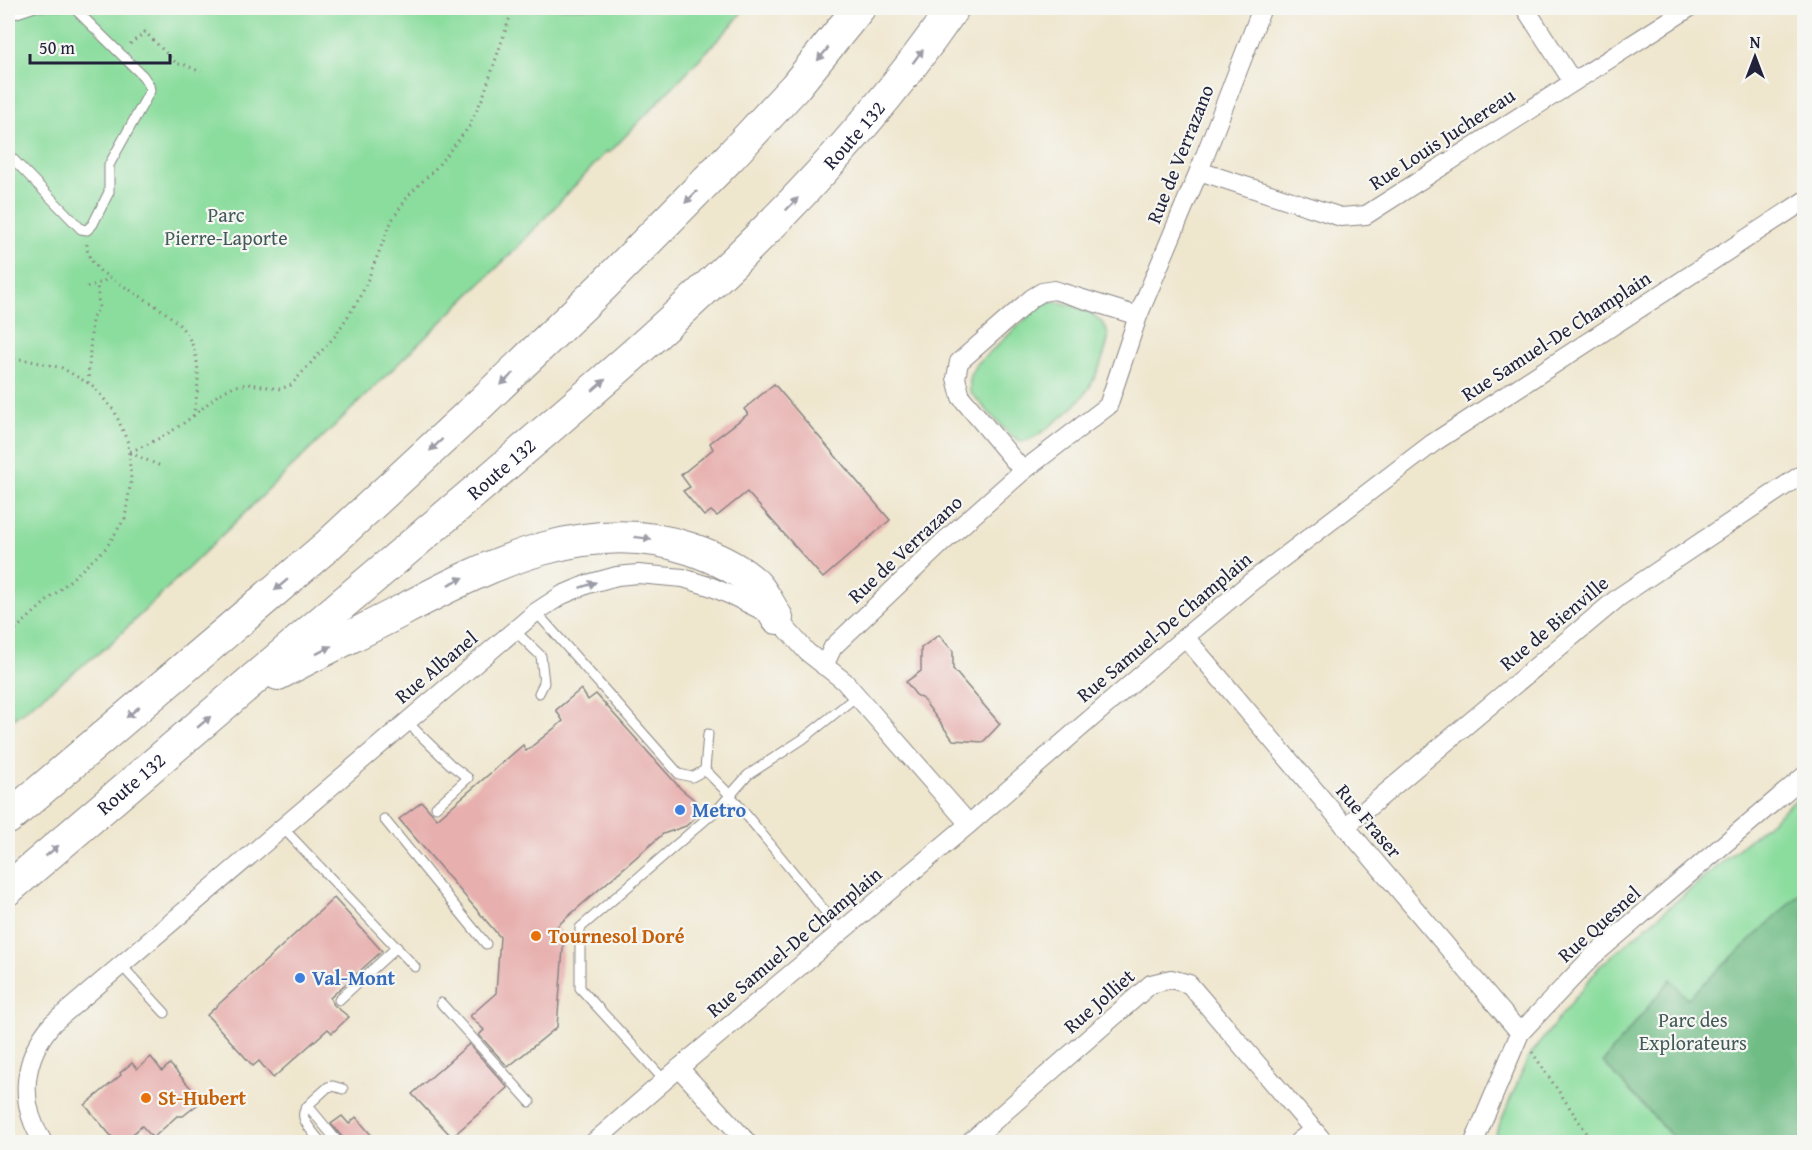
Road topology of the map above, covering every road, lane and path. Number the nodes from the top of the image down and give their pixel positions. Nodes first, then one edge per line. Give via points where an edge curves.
1 (32, 8) edge
2 (74, 8) edge
3 (513, 8) edge
4 (858, 8) edge
5 (953, 8) edge
6 (1262, 8) edge
7 (1526, 8) edge
8 (1689, 8) edge
9 (8, 16) edge
10 (120, 53) junction
11 (201, 72) dead end
12 (1573, 82) junction
13 (8, 154) edge
14 (1199, 171) junction
15 (1804, 201) edge
16 (87, 230) junction
17 (109, 277) junction
18 (97, 284) junction
19 (87, 287) dead end
20 (1138, 316) junction
21 (8, 360) edge
22 (88, 383) junction
23 (193, 416) junction
24 (129, 452) junction
25 (163, 467) dead end
26 (1023, 471) junction
27 (1804, 473) edge
28 (536, 612) junction
29 (777, 618) junction
30 (514, 630) junction
31 (8, 636) edge
32 (1185, 637) junction
33 (824, 666) junction
34 (539, 693) dead end
35 (858, 695) junction
36 (234, 696) junction
37 (407, 722) junction
38 (708, 734) dead end
39 (705, 770) junction
40 (1804, 776) edge
41 (730, 795) junction
42 (436, 807) dead end
43 (8, 819) edge
44 (384, 819) dead end
45 (969, 824) junction
46 (282, 827) junction
47 (1345, 827) junction
48 (8, 889) edge
49 (841, 931) junction
50 (486, 944) dead end
51 (397, 947) junction
52 (121, 965) junction
53 (415, 967) dead end
54 (339, 1000) dead end
55 (441, 1003) dead end
56 (165, 1013) dead end
57 (1520, 1033) junction
58 (679, 1068) junction
59 (664, 1081) junction
60 (343, 1089) dead end
61 (530, 1102) dead end
62 (308, 1106) junction
63 (1319, 1136) edge
64 (43, 1143) edge
65 (321, 1143) edge
66 (338, 1143) edge
67 (594, 1143) edge
68 (747, 1143) edge
69 (970, 1143) edge
70 (1298, 1143) edge
71 (1474, 1143) edge
72 (1593, 1143) edge

1 - 9 lane
2 - 10 lane
3 - 23 path via 469,127 392,220 361,296 335,336 291,385 280,389 251,384 234,386
4 -> 43 highway via 795,87 730,157 511,375 326,548
36 -> 5 highway, Route 132 via 612,373 767,230 862,127
6 - 14 street, Rue de Verrazano
7 - 12 street
8 - 12 street, Rue Louis Juchereau
10 - 11 path via 145,32 177,64
10 - 16 lane via 143,76 150,91 109,165 109,192
12 - 14 street, Rue Louis Juchereau via 1366,215 1341,218
13 - 16 lane via 81,229
14 - 20 street, Rue de Verrazano
15 - 32 street, Rue Samuel-De Champlain via 1433,443
16 - 17 path via 89,256
17 - 18 path
17 - 23 path via 183,327 198,363
18 - 19 path
18 - 22 path via 99,308 92,319
20 - 26 street, Rue de Verrazano via 1108,406
20 - 26 street via 1054,290 1042,292 959,362 956,378 961,397
21 - 22 path via 22,359 62,368
22 - 24 path via 114,412
23 - 24 path via 178,429
24 - 25 path
24 - 31 path via 131,480 125,518 106,548
26 - 33 street, Rue de Verrazano via 841,639
27 - 47 street, Rue de Bienville via 1619,597
28 -> 29 street, Rue Albanel via 555,598 588,584 617,576 648,574 712,587
28 - 30 street, Rue Albanel
28 - 39 lane via 680,774 692,777
29 - 33 street, Rue Albanel
36 -> 29 highway via 478,571 530,552 581,540 642,538 713,557 756,585
30 - 34 lane via 541,656 544,683
30 - 37 street, Rue Albanel
32 - 45 street, Rue Samuel-De Champlain
32 - 47 street, Rue Fraser
33 - 35 street, Rue Albanel
35 - 41 lane via 748,775
35 - 45 street, Rue Albanel
48 -> 36 highway, Route 132
37 - 42 lane via 468,778
37 - 46 street, Rue Albanel
38 - 39 lane
39 - 41 lane
40 - 57 street, Rue Quesnel via 1592,957
41 - 49 lane
41 - 59 lane via 580,927 580,988
44 - 50 lane
45 - 49 street, Rue Samuel-De Champlain
46 - 51 lane
46 - 52 street, Rue Albanel
47 - 57 street, Rue Fraser
49 - 58 street, Rue Samuel-De Champlain
51 - 53 lane
51 - 54 lane
52 - 56 lane
52 - 64 street, Rue Albanel via 52,1023 35,1048 28,1067 26,1098
55 - 61 lane
57 - 71 street, Rue Quesnel
57 - 72 path
58 - 59 street, Rue Samuel-De Champlain
58 - 68 street
59 - 67 street, Rue Samuel-De Champlain
60 - 62 lane via 328,1087
62 - 65 lane via 302,1115 304,1123
62 - 66 lane
63 - 69 street, Rue Jolliet via 1188,984 1171,979 1151,984
63 - 70 street

